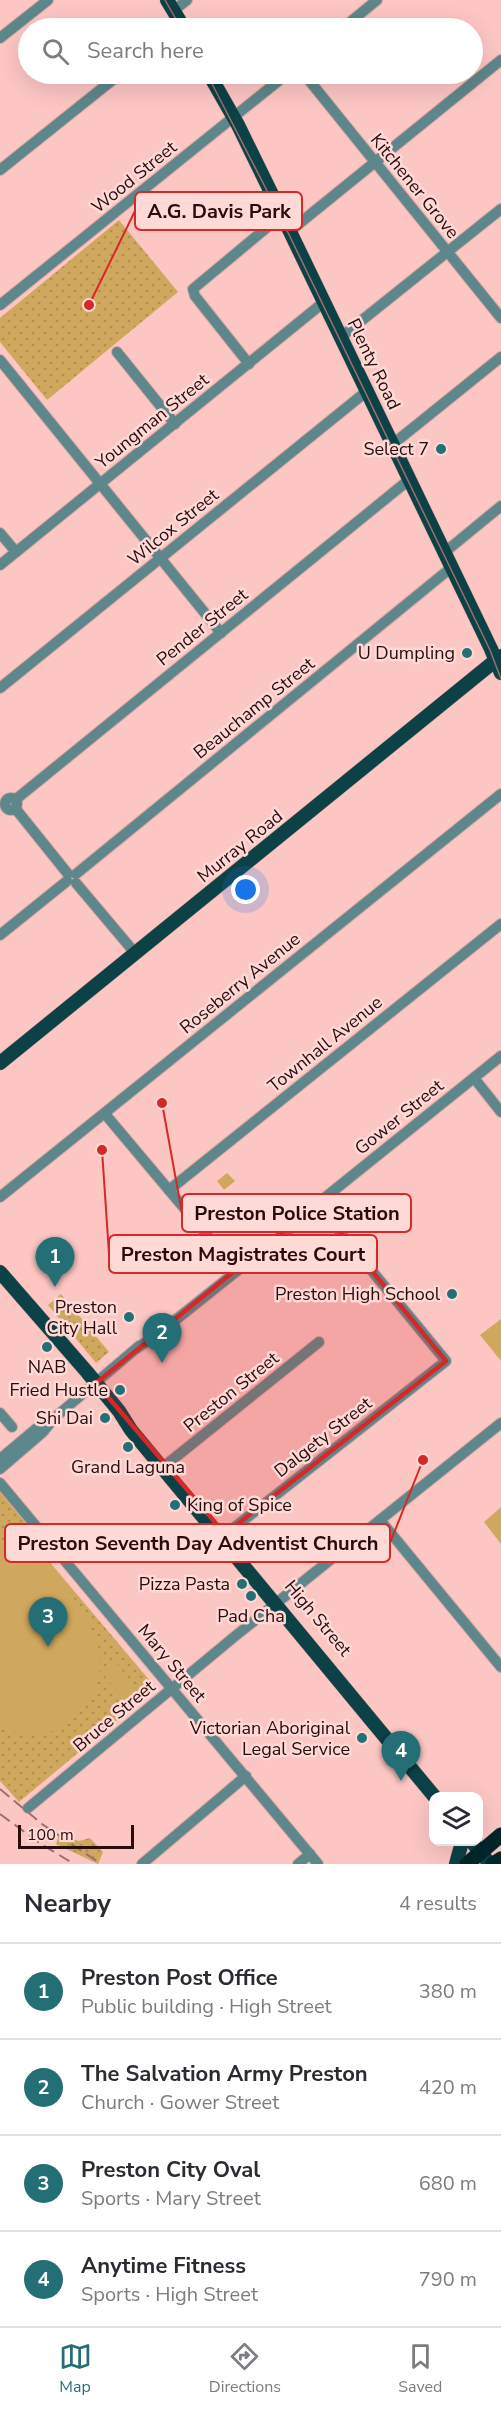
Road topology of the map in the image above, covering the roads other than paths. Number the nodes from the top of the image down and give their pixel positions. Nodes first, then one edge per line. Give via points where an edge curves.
1 (48, 0) edge
2 (187, 0) edge
3 (377, 0) edge
4 (170, 6) edge
5 (25, 18) edge
6 (355, 18) edge
7 (18, 24) edge
8 (0, 38) edge
9 (501, 60) edge
10 (483, 75) edge
11 (108, 84) edge
12 (215, 84) edge
13 (275, 84) edge
14 (311, 84) edge
15 (471, 84) edge
16 (234, 117) junction
17 (375, 162) junction
18 (0, 170) edge
19 (501, 209) edge
20 (282, 215) junction
21 (290, 231) junction
22 (447, 252) junction
23 (324, 302) junction
24 (0, 305) edge
25 (501, 318) edge
26 (341, 338) junction
27 (117, 352) dead end
28 (501, 357) edge
29 (0, 360) edge
30 (249, 364) junction
31 (367, 391) junction
32 (175, 424) junction
33 (393, 444) junction
34 (410, 479) junction
35 (101, 484) junction
36 (501, 506) edge
37 (0, 533) edge
38 (16, 552) junction
39 (445, 552) junction
40 (161, 559) junction
41 (0, 565) edge
42 (452, 567) junction
43 (220, 633) junction
44 (499, 663) edge
45 (0, 688) edge
46 (501, 794) edge
47 (7, 803) edge
48 (72, 878) junction
49 (501, 924) edge
50 (0, 935) edge
51 (135, 953) junction
52 (501, 1056) edge
53 (0, 1063) edge
54 (474, 1078) junction
55 (501, 1112) edge
56 (105, 1114) junction
57 (169, 1191) junction
58 (0, 1197) edge
59 (317, 1204) junction
60 (0, 1261) edge
61 (235, 1269) junction
62 (0, 1272) edge
63 (319, 1342) dead end
64 (65, 1346) junction
65 (96, 1383) junction
66 (0, 1413) edge
67 (53, 1419) junction
68 (501, 1423) edge
69 (12, 1426) dead end
70 (0, 1459) edge
71 (165, 1466) junction
72 (0, 1469) edge
73 (0, 1483) edge
74 (380, 1520) junction
75 (223, 1536) junction
76 (278, 1603) junction
77 (501, 1667) edge
78 (172, 1689) junction
79 (246, 1776) junction
80 (432, 1792) edge
81 (28, 1808) dead end
82 (501, 1834) edge
83 (483, 1843) edge
84 (461, 1846) edge
85 (476, 1846) edge
86 (310, 1854) junction
87 (501, 1859) edge
88 (142, 1864) edge
89 (298, 1864) edge
90 (318, 1864) edge
91 (456, 1864) edge
92 (467, 1864) edge
93 (492, 1864) edge

1 - 5 street
2 - 4 street
3 - 6 street
7 - 8 street
9 - 10 street
11 - 18 street
12 - 16 main road, Plenty Road
13 - 16 street, Wood Street
14 - 17 street, Kitchener Grove
15 - 17 street
16 - 20 main road, Plenty Road
16 - 24 street, Wood Street
17 - 21 street
17 - 22 street, Kitchener Grove
19 - 22 street
20 - 21 main road, Plenty Road
20 - 30 street via 194,288 195,296
21 - 23 main road, Plenty Road
22 - 25 street, Kitchener Grove
22 - 26 street
23 - 26 main road, Plenty Road
23 - 30 street, Youngman Street
26 - 31 main road, Plenty Road
27 - 32 street
28 - 33 street
29 - 35 street
30 - 32 street, Youngman Street
31 - 33 main road, Plenty Road
31 - 40 street, Wilcox Street
32 - 35 street, Youngman Street
33 - 34 main road, Plenty Road
34 - 39 main road, Plenty Road
34 - 43 street, Pender Street
35 - 38 street, Youngman Street
35 - 40 street
36 - 39 street
37 - 38 street
38 - 41 street, Youngman Street
39 - 42 main road, Plenty Road
40 - 43 street
40 - 45 street, Wilcox Street
42 - 44 main road, Plenty Road
42 - 48 street, Beauchamp Street
43 - 47 street, Pender Street
44 - 51 main road, Murray Road
46 - 56 street, Roseberry Avenue
47 - 48 street
48 - 50 street, Beauchamp Street
48 - 51 street
49 - 57 street, Townhall Avenue
51 - 53 main road, Murray Road
52 - 54 street, Gower Street
54 - 55 street
54 - 59 street, Gower Street
56 - 57 street
56 - 58 street, Roseberry Avenue
57 - 61 street
59 - 61 street, Gower Street
59 - 75 street, Dalgety Street via 446,1361
60 - 64 main road, High Street via 49,1320
61 - 65 street, Gower Street
62 - 64 main road, High Street
63 - 71 street, Preston Street
64 - 65 main road, High Street
65 - 67 street, Gower Street
65 - 71 main road, High Street via 131,1430
66 - 69 street
67 - 70 street
67 - 72 street via 44,1432
68 - 74 street, Bruce Street
71 - 75 main road, High Street
73 - 78 street, Mary Street
74 - 76 street, Bruce Street
74 - 77 street
75 - 76 main road, High Street
76 - 78 street, Bruce Street
76 - 80 main road, High Street
78 - 79 street, Mary Street
78 - 81 street, Bruce Street
79 - 86 street, Mary Street
79 - 88 street
82 - 83 highway
84 - 91 main road
85 - 92 highway
85 - 93 main road
86 - 89 street
86 - 90 street, Mary Street
87 - 93 highway

